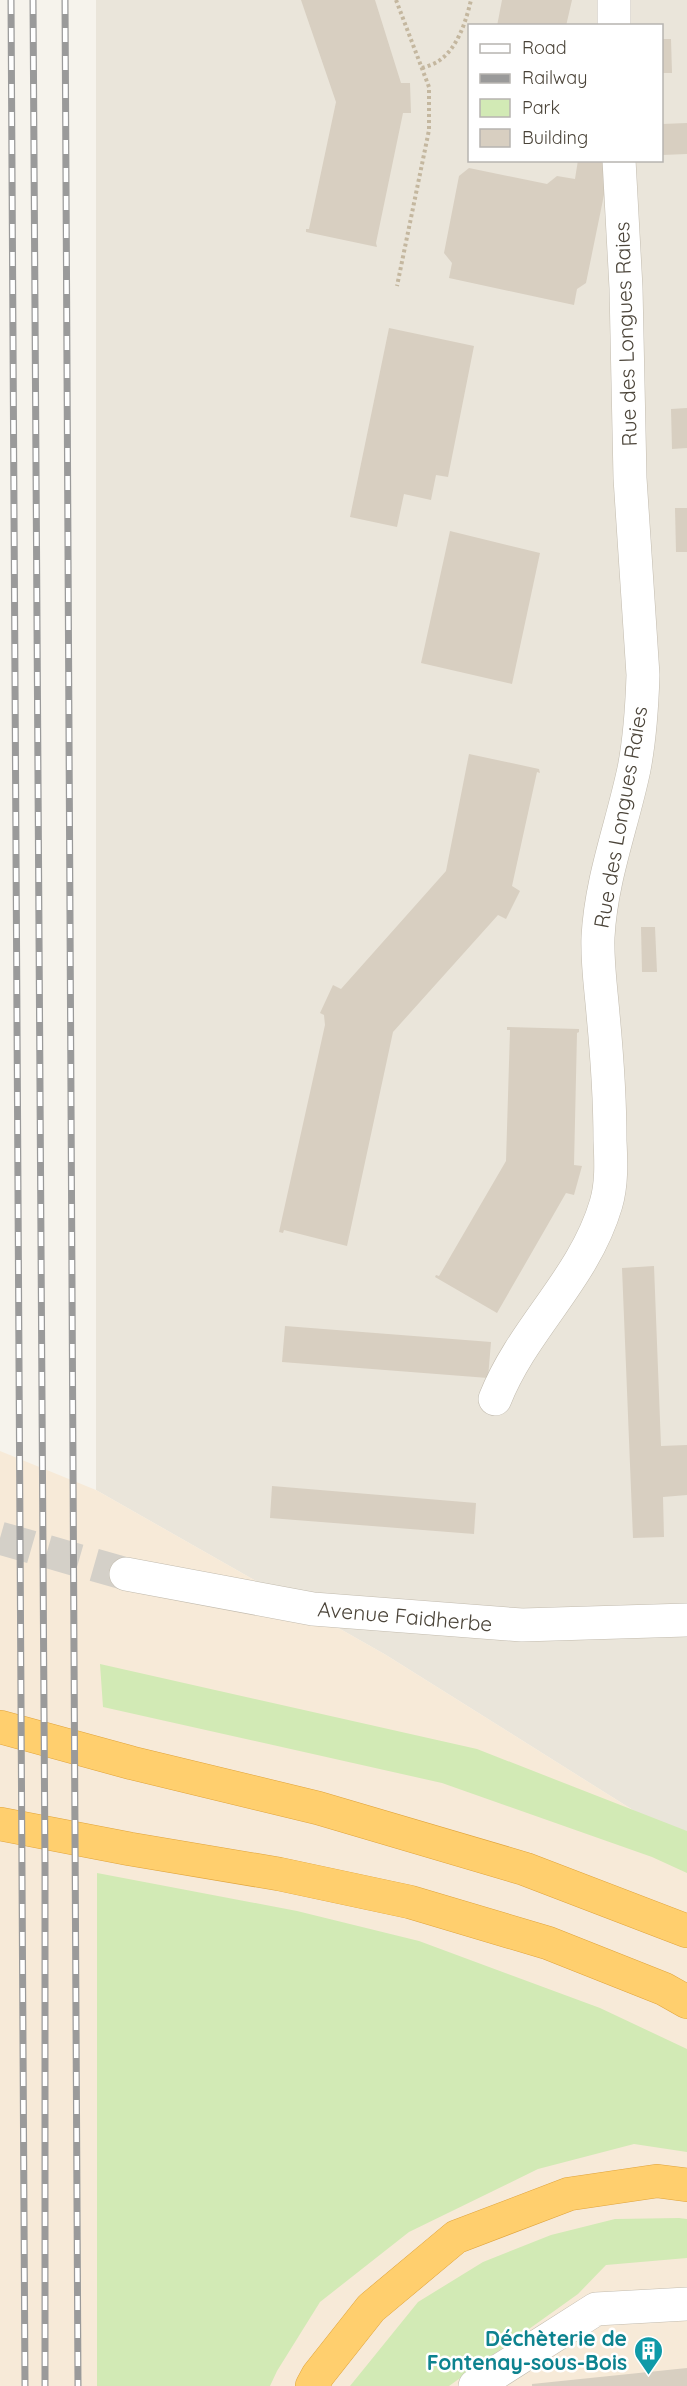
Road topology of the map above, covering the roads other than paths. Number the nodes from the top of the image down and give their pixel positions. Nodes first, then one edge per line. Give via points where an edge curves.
1 (614, 0) edge
2 (614, 24) edge
3 (619, 162) edge
4 (495, 1399) dead end
5 (126, 1574) tunnel mouth
6 (687, 1620) edge
7 (0, 1727) edge
8 (0, 1824) edge
9 (687, 1931) edge
10 (687, 2002) edge
11 (687, 2185) edge
12 (687, 2304) edge
13 (312, 2386) edge
14 (475, 2386) edge

1 - 2 street
3 - 4 street, Rue des Longues Raies via 642,706 634,769 611,851 598,938 611,1172 607,1201 583,1259 523,1343
5 - 6 street, Avenue Faidherbe via 313,1610 522,1625
7 - 9 highway via 318,1808 525,1869
8 - 10 highway via 279,1874 410,1902 548,1943
11 - 13 highway via 657,2181 569,2194 456,2237 370,2308
12 - 14 street via 596,2309

